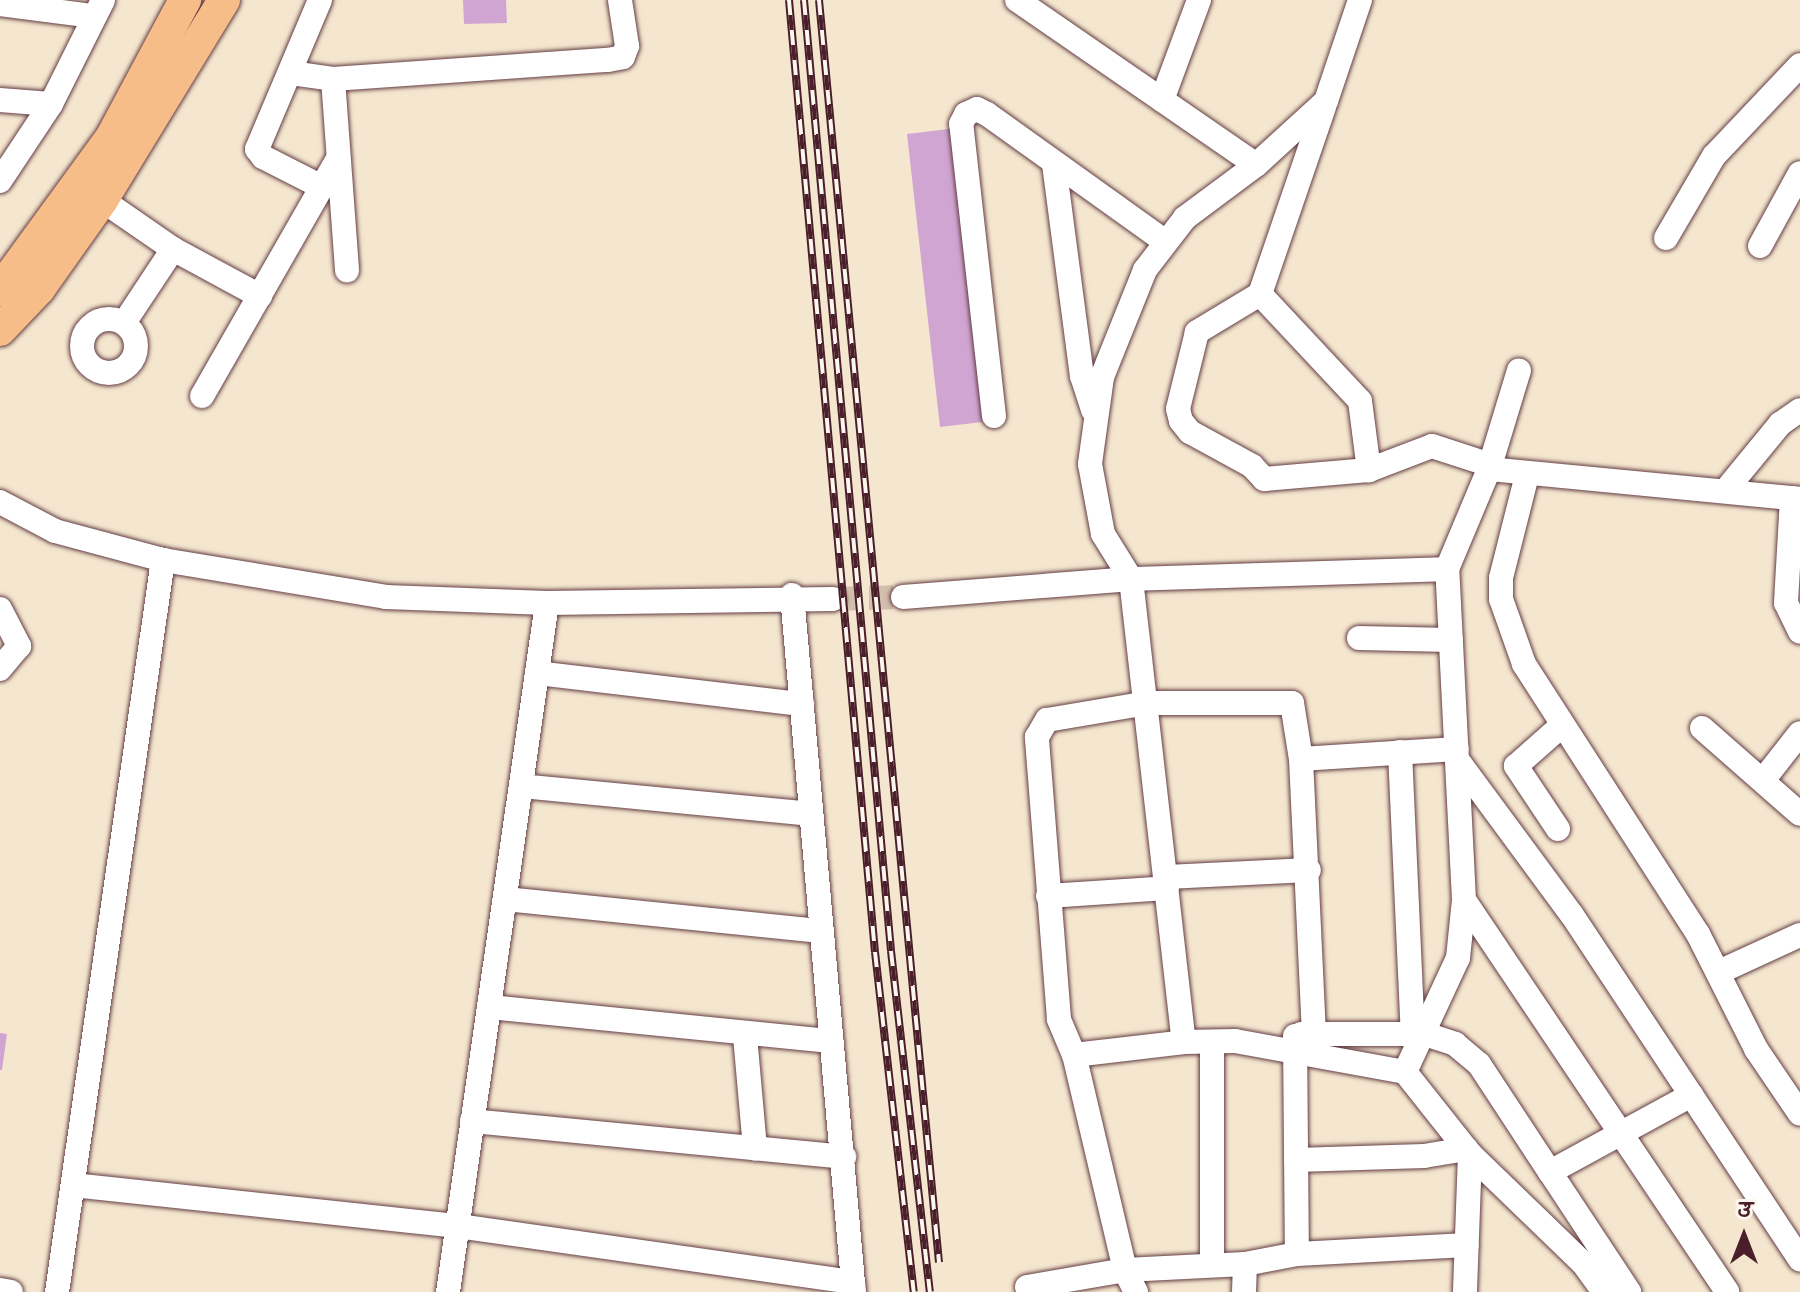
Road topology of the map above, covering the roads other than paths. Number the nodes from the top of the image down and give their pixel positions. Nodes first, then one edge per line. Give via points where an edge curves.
1 (185, 0) edge
2 (224, 0) edge
3 (320, 0) edge
4 (620, 0) edge
5 (1017, 0) edge
6 (1199, 0) edge
7 (1360, 0) edge
8 (0, 4) edge
9 (98, 8) edge
10 (1800, 65) edge
11 (291, 73) junction
12 (333, 79) junction
13 (0, 100) edge
14 (1162, 100) junction
15 (1326, 101) junction
16 (51, 104) junction
17 (338, 159) junction
18 (1054, 164) junction
19 (1256, 165) junction
20 (1800, 173) edge
21 (0, 181) edge
22 (322, 187) junction
23 (102, 200) junction
24 (1666, 238) dead end
25 (1163, 240) junction
26 (1760, 246) dead end
27 (173, 249) junction
28 (347, 270) dead end
29 (0, 290) edge
30 (1260, 294) junction
31 (260, 296) junction
32 (124, 323) dead end
33 (0, 330) edge
34 (1519, 370) dead end
35 (202, 396) dead end
36 (1800, 410) edge
37 (1094, 412) junction
38 (994, 416) dead end
39 (1489, 467) junction
40 (1369, 470) junction
41 (1527, 475) junction
42 (1725, 491) junction
43 (1796, 498) edge
44 (0, 502) edge
45 (163, 560) junction
46 (1447, 569) junction
47 (1131, 579) junction
48 (792, 595) junction
49 (903, 597) tunnel mouth
50 (833, 599) tunnel mouth
51 (547, 603) junction
52 (0, 609) edge
53 (1800, 632) edge
54 (1359, 638) dead end
55 (1451, 640) junction
56 (0, 669) edge
57 (537, 673) junction
58 (1148, 703) junction
59 (802, 704) junction
60 (1561, 726) junction
61 (1702, 728) dead end
62 (1800, 733) edge
63 (1400, 752) junction
64 (1458, 756) junction
65 (1301, 759) junction
66 (1764, 779) junction
67 (521, 786) junction
68 (811, 814) junction
69 (1800, 814) edge
70 (1558, 829) dead end
71 (1309, 870) junction
72 (1167, 882) junction
73 (1048, 896) junction
74 (505, 899) junction
75 (1464, 900) junction
76 (821, 931) junction
77 (1800, 935) edge
78 (1719, 972) junction
79 (489, 1007) junction
80 (1419, 1034) junction
81 (745, 1036) junction
82 (1302, 1039) junction
83 (831, 1041) junction
84 (1184, 1042) junction
85 (1224, 1042) junction
86 (1074, 1055) junction
87 (1405, 1072) junction
88 (1691, 1095) junction
89 (1800, 1114) edge
90 (472, 1121) junction
91 (1624, 1135) junction
92 (755, 1149) junction
93 (1468, 1152) junction
94 (844, 1157) junction
95 (1296, 1160) junction
96 (1550, 1172) junction
97 (73, 1185) junction
98 (458, 1226) junction
99 (1467, 1245) junction
100 (1297, 1254) junction
101 (1800, 1259) edge
102 (1212, 1264) junction
103 (1245, 1264) junction
104 (1131, 1281) edge
105 (853, 1287) edge
106 (1027, 1287) dead end
107 (0, 1290) edge
108 (11, 1292) edge
109 (57, 1292) edge
110 (448, 1292) edge
111 (1244, 1292) edge
112 (1465, 1292) edge
113 (1604, 1292) edge
114 (1629, 1292) edge
115 (1727, 1292) edge

1 - 29 main road via 111,138
2 - 23 main road
3 - 11 street
4 - 12 street via 627,46 623,57
5 - 14 street
6 - 14 street
7 - 15 street
8 - 9 street
9 - 16 street
10 - 24 street via 1706,166
11 - 12 street
11 - 22 street via 257,149
12 - 17 street
13 - 16 street
14 - 19 street
15 - 19 street
15 - 30 street
16 - 21 street
17 - 22 street
17 - 28 street
18 - 25 street
18 - 37 street via 1082,376
18 - 38 street via 977,109 961,124
19 - 25 street
20 - 26 street
22 - 31 street
23 - 27 street
23 - 33 main road via 39,289
25 - 37 street via 1139,283
27 - 31 street
27 - 32 street
30 - 40 street via 1360,401
30 - 40 street via 1197,332 1178,409 1181,421 1264,479
31 - 35 street
34 - 39 street
36 - 42 street via 1780,424
37 - 47 street via 1095,502 1103,534
39 - 40 street via 1432,446
39 - 41 street
39 - 46 street
41 - 42 street
41 - 60 street via 1503,560 1501,599 1524,664
42 - 43 street
43 - 53 street via 1786,603
44 - 45 street via 55,531
45 - 51 street via 386,597
45 - 97 street
46 - 47 street
46 - 55 street
47 - 49 street
47 - 58 street
48 - 50 street
48 - 51 street
48 - 59 street
51 - 57 street
52 - 56 street via 19,646
54 - 55 street
55 - 64 street
57 - 59 street
57 - 67 street
58 - 65 street via 1285,699 1297,710
58 - 72 street
58 - 73 street via 1047,720 1040,728
59 - 68 street
60 - 70 street via 1516,766
60 - 78 street via 1641,842
61 - 66 street
62 - 66 street
63 - 64 street
63 - 65 street
63 - 80 street
64 - 75 street via 1457,833
64 - 88 street
65 - 71 street
66 - 69 street
67 - 68 street
67 - 74 street
68 - 76 street
71 - 72 street
71 - 82 street
72 - 73 street
72 - 84 street
73 - 86 street via 1059,1019
74 - 76 street
74 - 79 street
75 - 80 street via 1458,958
75 - 91 street
76 - 83 street
77 - 78 street
78 - 89 street via 1756,1049
79 - 81 street
79 - 90 street
80 - 82 street
80 - 87 street
80 - 96 street via 1469,1052
81 - 83 street
81 - 92 street
82 - 85 street
82 - 87 street
82 - 95 street
83 - 94 street
84 - 85 street
84 - 86 street
85 - 102 street
86 - 104 street
87 - 93 street
88 - 91 street
88 - 101 street
90 - 92 street
90 - 98 street
91 - 96 street
91 - 115 street
92 - 94 street
93 - 95 street
93 - 99 street
93 - 113 street via 1583,1263
94 - 105 street
95 - 100 street
96 - 114 street
97 - 98 street
97 - 109 street
98 - 105 street
98 - 110 street
99 - 100 street
99 - 112 street
100 - 103 street
102 - 103 street
102 - 104 street
103 - 111 street
104 - 106 street
107 - 108 street

